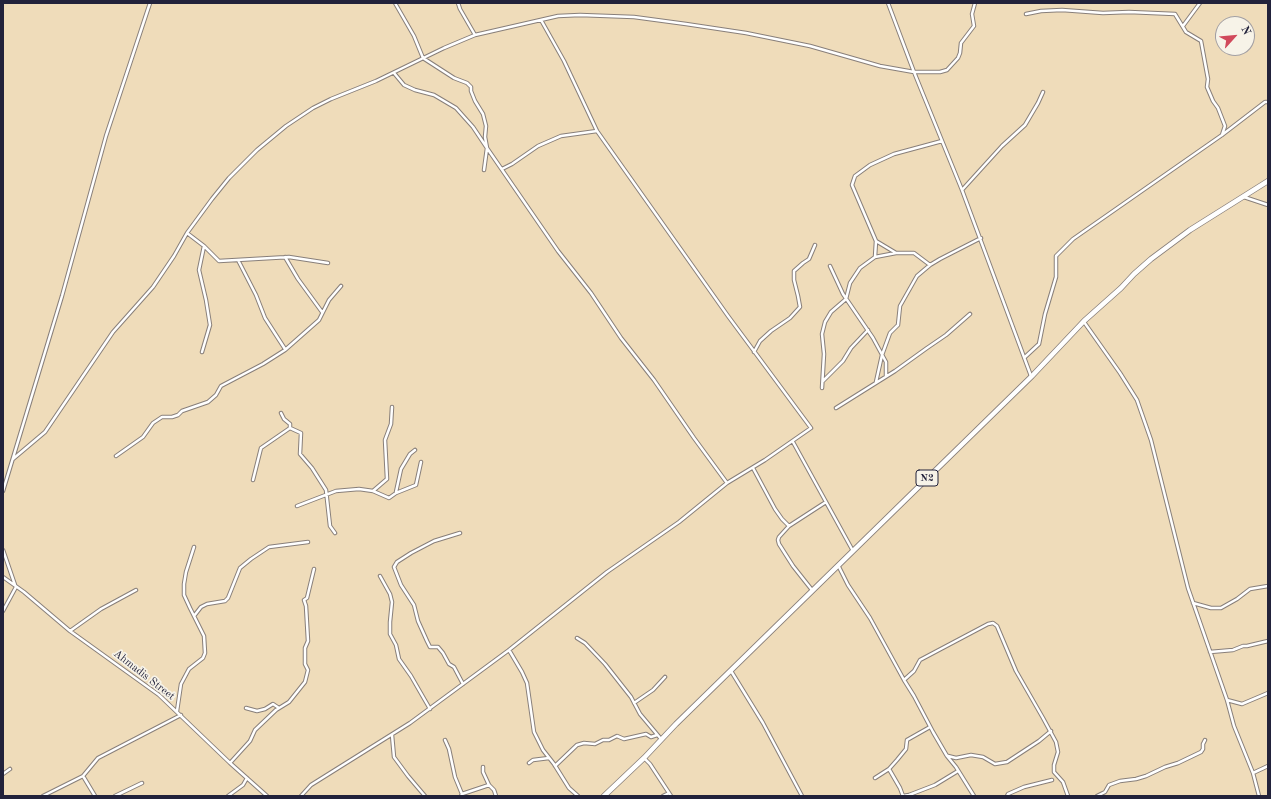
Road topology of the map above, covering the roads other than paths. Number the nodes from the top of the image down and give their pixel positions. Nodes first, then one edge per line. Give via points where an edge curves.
1 (150, 3) edge
2 (395, 3) edge
3 (458, 3) edge
4 (888, 3) edge
5 (975, 3) edge
6 (1200, 3) edge
7 (1026, 14) dead end
8 (541, 20) junction
9 (1183, 26) junction
10 (475, 36) junction
11 (423, 58) junction
12 (914, 72) junction
13 (394, 73) junction
14 (1043, 92) dead end
15 (1268, 102) edge
16 (597, 130) junction
17 (1222, 135) junction
18 (942, 141) junction
19 (487, 148) junction
20 (502, 169) junction
21 (484, 170) dead end
22 (1268, 181) edge
23 (962, 190) junction
24 (1243, 196) junction
25 (1268, 205) edge
26 (187, 233) junction
27 (980, 238) junction
28 (876, 241) junction
29 (815, 245) dead end
30 (204, 246) junction
31 (896, 253) junction
32 (285, 257) junction
33 (875, 257) junction
34 (238, 260) junction
35 (328, 262) dead end
36 (930, 265) junction
37 (830, 266) dead end
38 (341, 286) dead end
39 (846, 299) junction
40 (322, 312) junction
41 (970, 314) dead end
42 (1084, 321) junction
43 (868, 330) junction
44 (285, 350) junction
45 (202, 352) dead end
46 (754, 352) junction
47 (882, 355) junction
48 (1025, 357) junction
49 (886, 376) junction
50 (1032, 376) junction
51 (822, 382) junction
52 (876, 382) junction
53 (822, 388) dead end
54 (392, 407) dead end
55 (836, 408) dead end
56 (281, 412) dead end
57 (290, 428) junction
58 (792, 442) junction
59 (415, 450) dead end
60 (116, 456) dead end
61 (13, 459) junction
62 (421, 462) dead end
63 (753, 468) junction
64 (253, 480) dead end
65 (727, 483) junction
66 (3, 491) edge
67 (373, 491) junction
68 (396, 493) junction
69 (326, 495) junction
70 (826, 502) junction
71 (297, 506) dead end
72 (789, 526) junction
73 (336, 533) dead end
74 (460, 533) dead end
75 (308, 542) dead end
76 (194, 546) dead end
77 (3, 550) edge
78 (853, 551) junction
79 (838, 565) junction
80 (314, 569) dead end
81 (380, 576) dead end
82 (3, 577) edge
83 (1268, 586) edge
84 (16, 587) junction
85 (136, 590) dead end
86 (812, 590) junction
87 (1193, 603) junction
88 (3, 611) edge
89 (194, 616) junction
90 (70, 631) junction
91 (577, 638) dead end
92 (1268, 641) edge
93 (509, 650) junction
94 (1210, 652) junction
95 (731, 671) junction
96 (665, 677) dead end
97 (904, 680) junction
98 (463, 684) junction
99 (1268, 693) edge
100 (1227, 700) junction
101 (634, 703) junction
102 (246, 708) dead end
103 (279, 708) junction
104 (430, 709) junction
105 (177, 711) junction
106 (181, 715) junction
107 (930, 727) junction
108 (1051, 731) junction
109 (392, 735) junction
110 (657, 735) junction
111 (661, 739) junction
112 (445, 740) dead end
113 (1205, 740) dead end
114 (947, 756) junction
115 (549, 758) junction
116 (644, 758) junction
117 (230, 763) junction
118 (529, 763) dead end
119 (555, 766) junction
120 (1268, 766) edge
121 (483, 767) dead end
122 (10, 769) dead end
123 (889, 769) junction
124 (958, 771) junction
125 (1253, 773) junction
126 (3, 774) edge
127 (83, 776) junction
128 (247, 778) junction
129 (875, 778) dead end
130 (1052, 780) dead end
131 (142, 783) dead end
132 (489, 785) junction
133 (669, 793) junction
134 (462, 795) edge
135 (43, 796) edge
136 (95, 796) edge
137 (115, 796) edge
138 (228, 796) edge
139 (267, 796) edge
140 (301, 796) edge
141 (425, 796) edge
142 (496, 796) edge
143 (578, 796) edge
144 (604, 796) edge
145 (663, 796) edge
146 (671, 796) edge
147 (802, 796) edge
148 (903, 796) edge
149 (974, 796) edge
150 (1006, 796) edge
151 (1068, 796) edge
152 (1097, 796) edge
153 (1259, 796) edge

1 - 61 street via 106,136
2 - 11 street
3 - 10 street
4 - 12 street
5 - 12 street via 972,14 974,26 961,44 958,58 947,70
6 - 9 street
7 - 9 street via 1062,10 1168,13 1176,14
8 - 10 street
8 - 12 street via 580,15 642,18 746,33
8 - 16 street
9 - 17 street via 1186,32 1201,40 1207,87 1225,126
10 - 11 street
11 - 13 street
11 - 19 street via 471,87 475,101 483,114
12 - 18 street
13 - 19 street via 404,85 434,95 456,108
13 - 26 street via 319,105 286,126 229,178
14 - 23 street via 1025,125
15 - 17 street
16 - 20 street via 561,136 538,146
16 - 46 street
17 - 48 street via 1072,239 1056,256 1056,276 1039,344
18 - 23 street
18 - 28 street via 894,154 870,165 855,176 852,185
19 - 20 street
19 - 21 street
20 - 65 street via 558,251
22 - 24 highway, N2
23 - 27 street
24 - 25 street
24 - 42 highway, N2 via 1151,259
26 - 30 street
26 - 61 street via 159,278 113,332 45,432
27 - 36 street
27 - 48 street
28 - 31 street
28 - 33 street
29 - 46 street via 809,259 794,271 800,307 760,341
30 - 34 street via 219,261
30 - 45 street via 199,270 210,325
31 - 33 street
31 - 36 street via 914,253
32 - 34 street
32 - 35 street
32 - 40 street
33 - 39 street via 860,268 850,283
34 - 44 street via 252,285 265,318
36 - 47 street via 917,276 900,306 898,325 890,333
37 - 39 street
38 - 40 street
39 - 43 street
39 - 51 street via 831,312 825,322 822,334
40 - 44 street via 319,320
41 - 49 street via 946,335
42 - 50 highway, N2
42 - 87 street via 1137,400 1151,440
43 - 47 street
43 - 51 street
44 - 60 street via 220,386 216,395 208,402 182,410 172,417 162,417 153,423 143,437
46 - 58 street via 811,428
47 - 49 street via 886,362
47 - 52 street
48 - 50 street
49 - 52 street
50 - 78 highway, N2
51 - 53 street
52 - 55 street
54 - 67 street via 391,424 385,440 387,479
56 - 57 street
57 - 64 street via 260,448
57 - 69 street via 301,433 300,454 326,490
58 - 63 street
58 - 70 street
59 - 68 street via 401,470
61 - 66 street
62 - 68 street via 416,485
63 - 65 street
63 - 72 street via 775,509
65 - 93 street via 679,522 607,572
67 - 68 street via 389,498
67 - 69 street via 359,488
69 - 71 street
69 - 73 street via 330,526
70 - 72 street
70 - 78 street
72 - 86 street via 779,537 779,544
74 - 98 street via 434,541 397,562 394,567 414,605 427,641 430,646 438,647 449,664 454,667
75 - 89 street via 269,547 240,568 225,601 207,604
76 - 89 street via 184,584 184,595
77 - 84 street
78 - 79 highway, N2
79 - 86 highway, N2
79 - 97 street
80 - 103 street via 304,601 308,641 305,648 305,664 308,670 305,682 289,702
81 - 104 street via 392,602 390,634 399,659
82 - 84 street, Ahmadis Street
83 - 87 street via 1250,589 1221,608
84 - 88 street
84 - 90 street, Ahmadis Street
85 - 90 street via 101,609
86 - 95 highway, N2
87 - 94 street
89 - 105 street via 204,636 205,653 203,658 189,669 181,684
90 - 105 street, Ahmadis Street via 159,695
91 - 101 street via 605,664
92 - 94 street via 1233,650
93 - 98 street
93 - 115 street via 527,683 534,732
94 - 100 street
95 - 111 highway, N2
95 - 147 street via 763,723
96 - 101 street via 653,690
97 - 107 street
97 - 108 street via 914,671 920,660 993,623 997,626 1016,671
98 - 104 street
99 - 100 street via 1242,704
100 - 125 street via 1234,726
101 - 110 street
102 - 103 street via 257,711 273,704
103 - 117 street via 256,730 250,741
104 - 109 street
105 - 106 street, Ahmadis Street
106 - 117 street, Ahmadis Street
106 - 127 street via 98,758
107 - 114 street
107 - 123 street via 907,740 906,749
108 - 114 street via 1007,762 995,764 983,757
108 - 151 street via 1058,752 1054,772 1063,782
109 - 140 street via 311,785
109 - 141 street via 394,757
110 - 111 street
110 - 119 street via 651,737 646,734 624,739 617,736 595,744 577,745
111 - 116 highway, N2
112 - 134 street via 450,749 455,777
113 - 152 street via 1201,752 1136,780 1109,785 1105,792
114 - 124 street
115 - 118 street
115 - 119 street
116 - 133 street
116 - 144 highway, N2
117 - 128 street, Ahmadis Street
119 - 143 street via 569,788
120 - 125 street
121 - 132 street
122 - 126 street
123 - 129 street
123 - 148 street
124 - 148 street via 935,785
124 - 149 street
125 - 153 street
127 - 135 street
127 - 136 street
128 - 138 street via 243,785
128 - 139 street, Ahmadis Street
130 - 150 street via 1024,787
131 - 137 street
132 - 134 street
132 - 142 street
133 - 145 street
133 - 146 street

